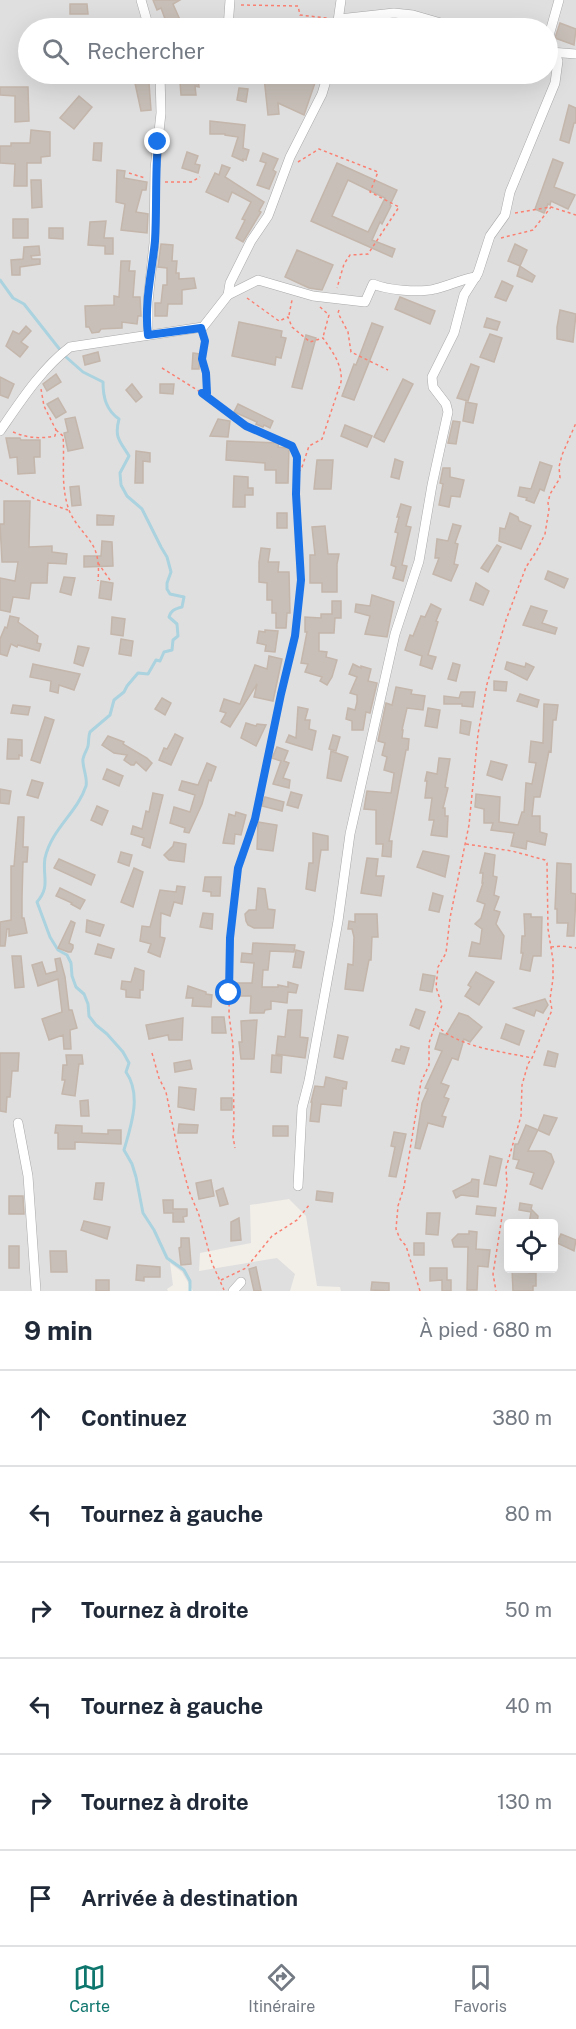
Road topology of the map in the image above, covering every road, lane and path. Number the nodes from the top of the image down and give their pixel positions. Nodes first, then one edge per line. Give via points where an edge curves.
1 (141, 0) edge
2 (341, 0) edge
3 (560, 0) edge
4 (230, 2) edge
5 (146, 18) edge
6 (229, 18) edge
7 (313, 18) edge
8 (339, 18) edge
9 (369, 18) edge
10 (423, 18) edge
11 (554, 18) edge
12 (558, 53) edge
13 (576, 54) edge
14 (160, 84) edge
15 (325, 84) edge
16 (555, 84) edge
17 (285, 171) junction
18 (551, 207) junction
19 (505, 215) junction
20 (576, 215) edge
21 (488, 241) junction
22 (476, 278) junction
23 (237, 289) junction
24 (294, 290) junction
25 (228, 296) junction
26 (313, 296) junction
27 (345, 299) junction
28 (288, 317) junction
29 (201, 328) junction
30 (148, 335) junction
31 (323, 338) junction
32 (162, 368) dead end
33 (388, 370) dead end
34 (39, 380) junction
35 (202, 393) junction
36 (576, 423) edge
37 (1, 429) edge
38 (56, 430) junction
39 (296, 476) junction
40 (0, 480) edge
41 (69, 510) junction
42 (98, 562) junction
43 (110, 580) dead end
44 (98, 581) dead end
45 (465, 844) junction
46 (551, 947) junction
47 (576, 948) edge
48 (437, 1024) junction
49 (152, 1053) dead end
50 (532, 1058) junction
51 (18, 1123) dead end
52 (235, 1148) dead end
53 (298, 1186) dead end
54 (309, 1204) dead end
55 (220, 1281) junction
56 (241, 1282) dead end
57 (36, 1291) edge
58 (224, 1291) edge
59 (232, 1291) edge
60 (420, 1291) edge
61 (496, 1291) edge

1 - 5 street
2 - 8 street
3 - 11 street
4 - 6 street
4 - 7 path via 298,6 300,15
9 - 10 street via 394,13
12 - 13 street
14 - 30 street
15 - 17 street
16 - 19 street via 510,192
17 - 25 street via 268,216 230,283
17 - 27 path via 319,149 378,172 370,192 399,207 368,254 350,255 344,264 337,288
18 - 19 path
18 - 20 path
18 - 21 path via 533,230
19 - 21 street
21 - 22 street
22 - 27 street via 430,290 373,284 366,302
22 - 53 street via 464,295 454,333 432,377 433,387 448,412 443,443 419,561 395,634 350,834 338,921 302,1108
23 - 24 street via 258,280
23 - 25 street
23 - 28 path via 279,321
24 - 26 street
24 - 28 path
25 - 29 street
26 - 27 street
26 - 31 path via 329,315
27 - 33 path via 338,313 348,333 351,352
28 - 31 path via 292,327 309,342
29 - 30 street
29 - 35 path via 207,393
30 - 34 street via 70,347
31 - 39 path via 337,359 341,382 322,439 309,446
32 - 35 path
34 - 37 street
34 - 38 path via 44,406
35 - 39 path via 246,426 292,446 297,457
36 - 45 path via 562,454 561,478 550,494 545,534 526,567 487,684
37 - 38 path via 26,437 47,438 55,436
38 - 41 path via 63,436 62,474
39 - 52 path via 301,580 295,636 255,819 238,868 230,938
40 - 41 path via 35,500
41 - 42 path via 94,546
42 - 43 path
42 - 44 path
45 - 46 path via 512,851 547,862
45 - 48 path via 446,953 438,967 436,987 442,1003
46 - 47 path
46 - 50 path via 552,1012
48 - 50 path via 443,1032 474,1046
48 - 60 path via 429,1043 429,1065 421,1082 396,1229 406,1246
49 - 55 path via 166,1092 189,1191
50 - 61 path via 522,1085 521,1116 506,1168 507,1185 493,1274
51 - 57 street via 30,1197
54 - 55 path via 297,1220 272,1236 246,1268
55 - 58 path
56 - 59 street

